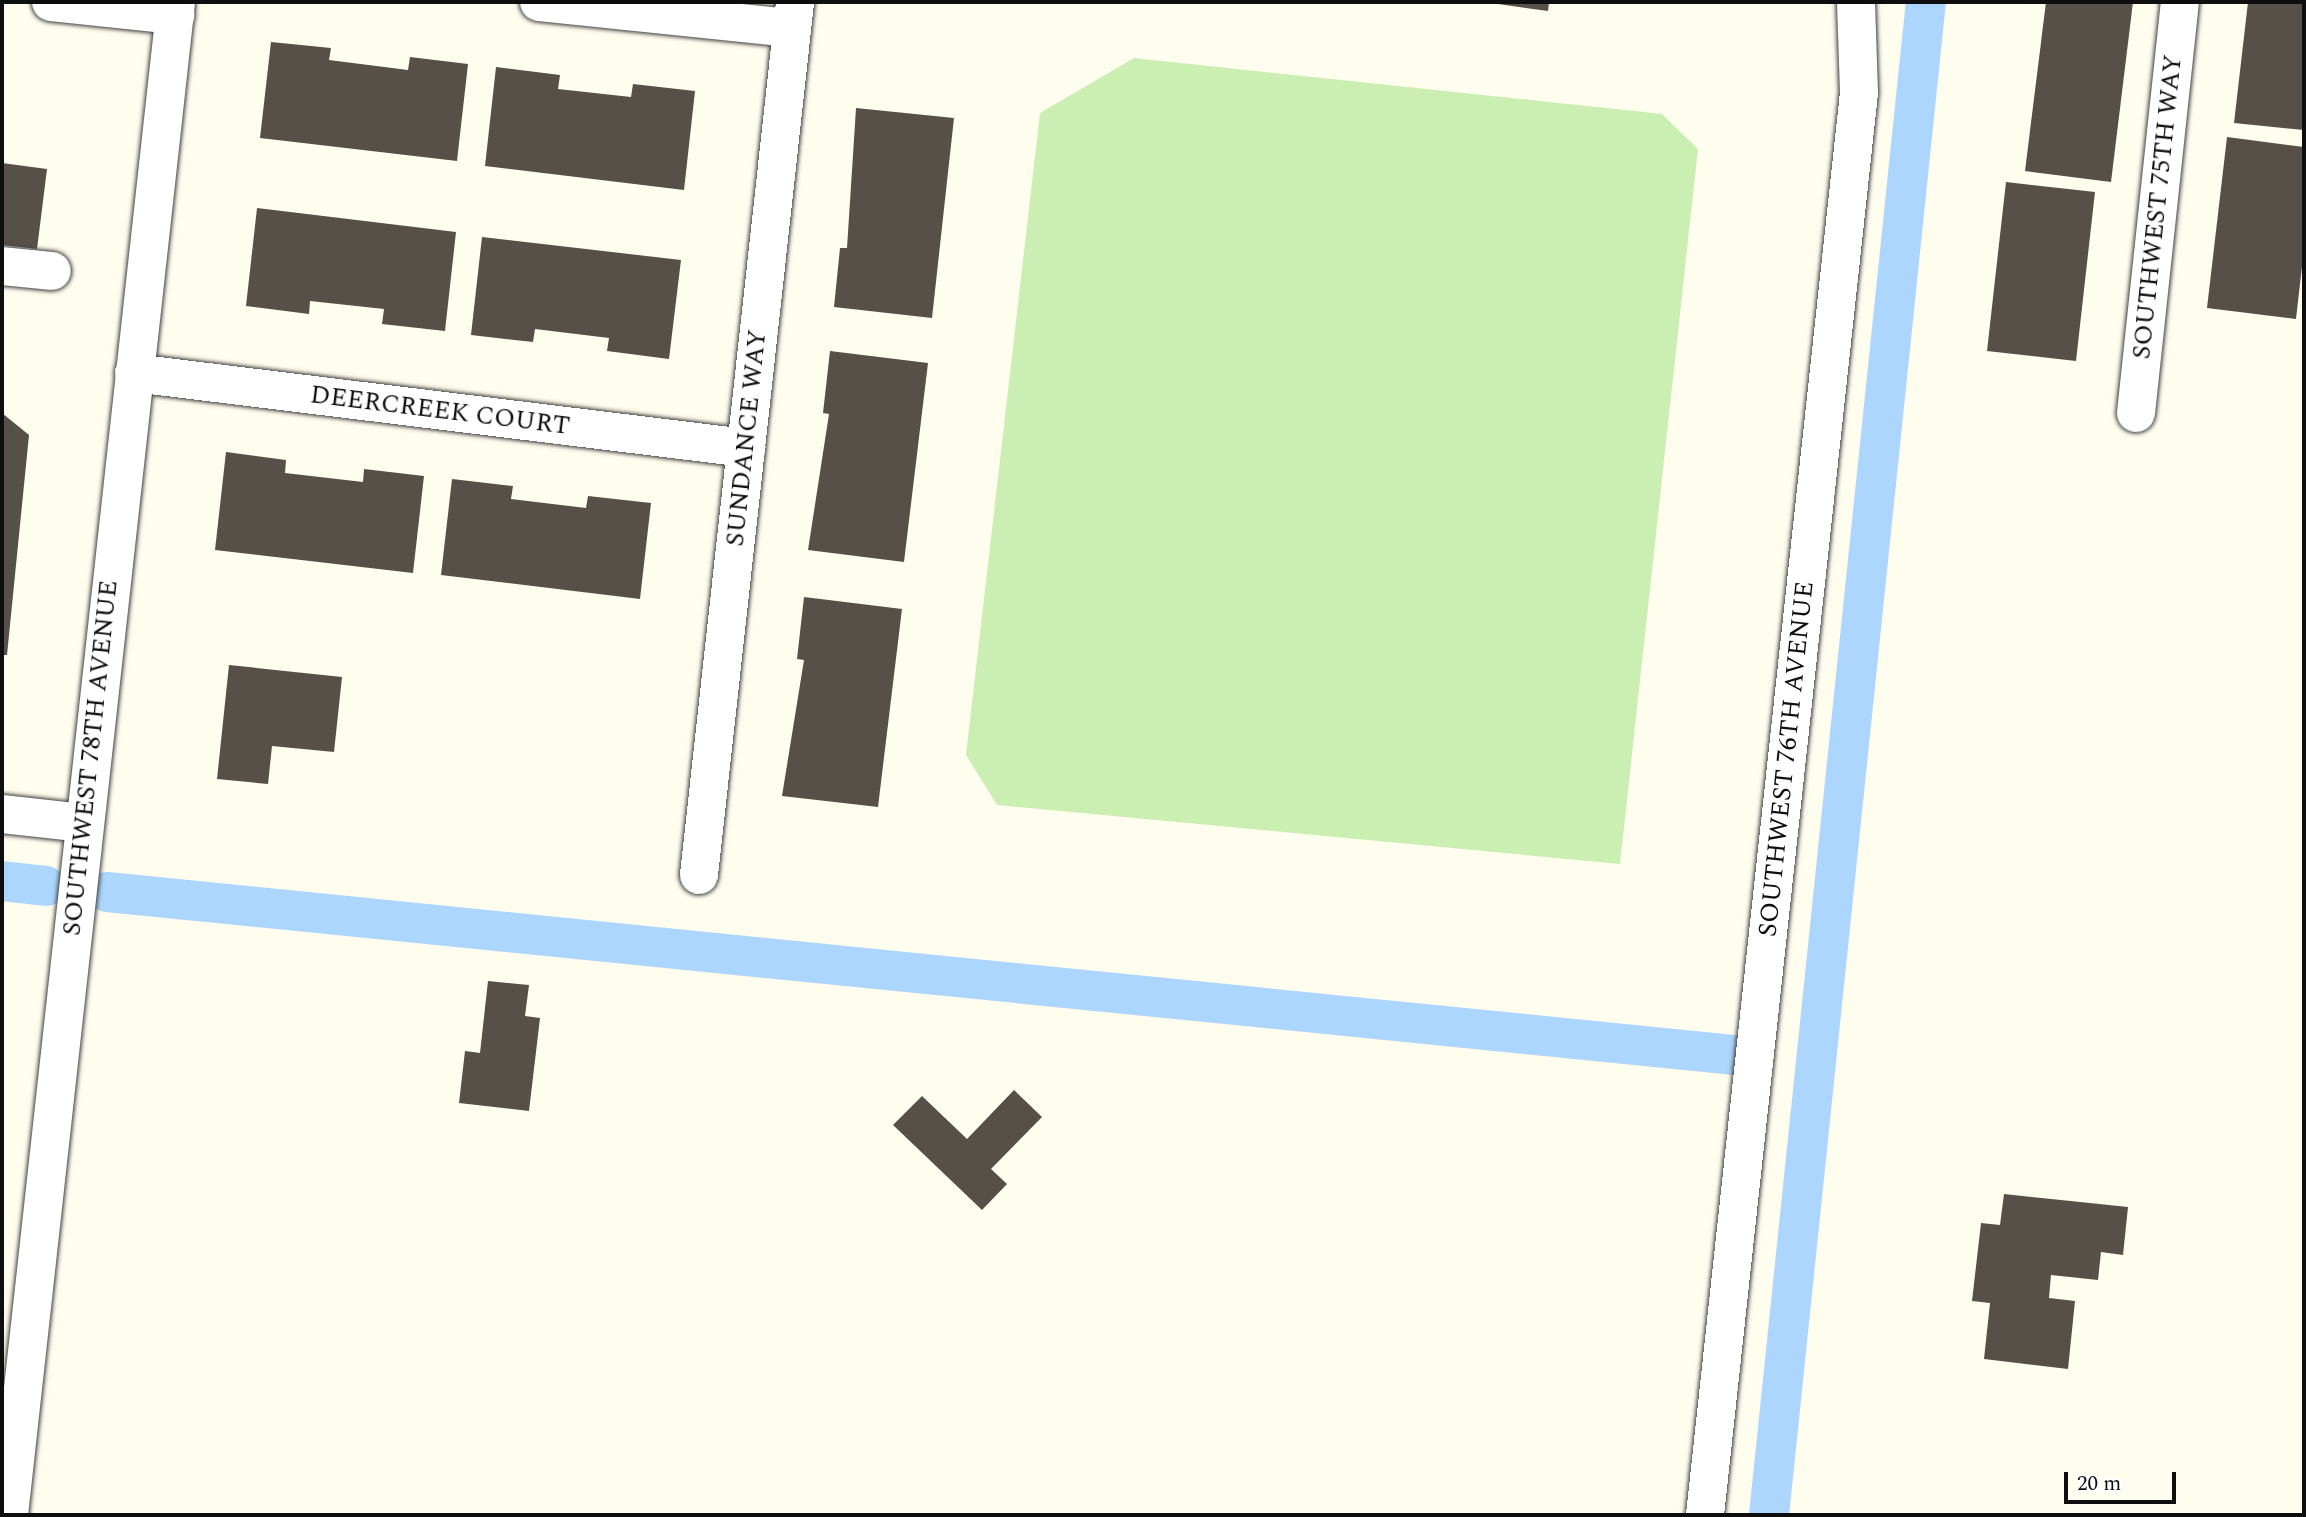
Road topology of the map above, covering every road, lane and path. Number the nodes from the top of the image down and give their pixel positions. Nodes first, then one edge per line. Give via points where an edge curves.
1 (51, 2) edge
2 (539, 2) edge
3 (1856, 2) edge
4 (2180, 2) edge
5 (175, 9) edge
6 (794, 15) edge
7 (2, 266) edge
8 (52, 271) dead end
9 (134, 373) junction
10 (2136, 412) dead end
11 (746, 448) junction
12 (2, 814) edge
13 (83, 823) junction
14 (699, 875) dead end
15 (9, 1515) edge
16 (1705, 1515) edge

1 - 5 street
2 - 6 street
3 - 16 street, SOUTHWEST 76TH AVENUE via 1859,93
4 - 10 street, SOUTHWEST 75TH WAY
5 - 9 street, SOUTHWEST 78TH AVENUE
6 - 11 street, SUNDANCE WAY
7 - 8 street
9 - 11 street, DEERCREEK COURT
9 - 13 street, SOUTHWEST 78TH AVENUE
11 - 14 street, SUNDANCE WAY
12 - 13 street
13 - 15 street, SOUTHWEST 78TH AVENUE

